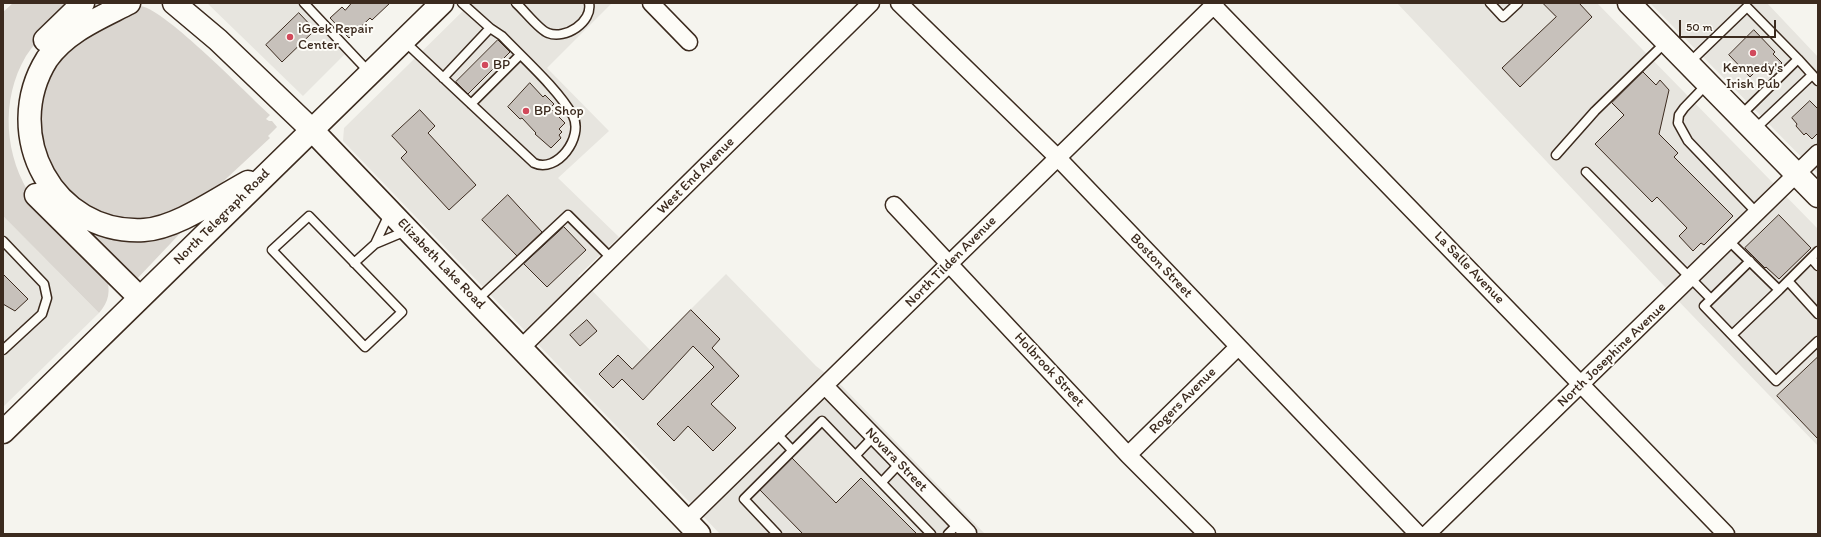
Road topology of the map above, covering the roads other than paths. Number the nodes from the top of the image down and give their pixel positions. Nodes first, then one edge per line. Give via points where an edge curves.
1 (82, 3) edge
2 (129, 3) edge
3 (174, 3) edge
4 (304, 3) edge
5 (442, 3) edge
6 (462, 3) edge
7 (516, 3) edge
8 (589, 3) edge
9 (651, 3) edge
10 (871, 3) edge
11 (899, 3) edge
12 (1490, 3) edge
13 (1518, 3) edge
14 (1629, 3) edge
15 (1214, 4) edge
16 (490, 28) junction
17 (403, 41) junction
18 (1666, 41) junction
19 (689, 42) dead end
20 (520, 55) junction
21 (1798, 59) junction
22 (1688, 63) junction
23 (370, 73) junction
24 (1812, 75) junction
25 (443, 78) junction
26 (1818, 81) edge
27 (1708, 83) junction
28 (471, 104) junction
29 (1747, 123) junction
30 (312, 130) junction
31 (1818, 153) edge
32 (1556, 155) dead end
33 (1057, 157) junction
34 (271, 169) junction
35 (1586, 172) dead end
36 (1796, 174) junction
37 (1818, 196) edge
38 (894, 205) dead end
39 (390, 212) junction
40 (1757, 213) junction
41 (409, 230) junction
42 (1728, 240) junction
43 (3, 241) edge
44 (375, 244) junction
45 (1818, 251) edge
46 (1811, 258) junction
47 (612, 259) junction
48 (1750, 261) junction
49 (354, 262) junction
50 (950, 263) junction
51 (1818, 266) edge
52 (1689, 279) junction
53 (1788, 281) junction
54 (1779, 290) junction
55 (140, 298) junction
56 (1711, 299) junction
57 (476, 300) junction
58 (1818, 314) edge
59 (1732, 335) junction
60 (1818, 341) edge
61 (1238, 347) junction
62 (521, 348) junction
63 (3, 350) edge
64 (1582, 385) junction
65 (825, 386) junction
66 (3, 432) edge
67 (776, 433) junction
68 (874, 436) junction
69 (792, 450) junction
70 (1128, 455) junction
71 (856, 456) junction
72 (900, 463) junction
73 (882, 482) junction
74 (692, 528) edge
75 (958, 531) edge
76 (776, 534) edge
77 (931, 534) edge
78 (1206, 534) edge
79 (1418, 534) edge
80 (1427, 534) edge
81 (1726, 534) edge

1 - 55 main road via 43,42 24,71 16,92 12,114 16,150 24,175 41,201
2 - 34 main road via 72,34 48,58 33,88 28,115 29,140 38,168 56,196 76,212 97,223 120,229 145,230 178,221
3 - 30 main road, Elizabeth Lake Road via 218,40
4 - 23 lane
5 - 17 main road, North Telegraph Road
6 - 16 lane
7 - 8 lane via 546,33 556,35 574,30 583,23 590,8
9 - 19 street
10 - 47 street, West End Avenue
11 - 33 street, Boston Street
12 - 13 lane via 1503,17
14 - 18 main road
15 - 33 street, North Tilden Avenue
15 - 64 street, La Salle Avenue
16 - 20 lane via 502,36
16 - 25 lane
17 - 23 main road, North Telegraph Road
17 - 25 lane
18 - 22 main road
18 - 32 lane via 1595,111
20 - 28 lane
20 - 28 lane via 564,101 574,117 575,136 562,156 550,165 541,166 534,163
21 - 22 lane via 1747,7
21 - 24 lane
21 - 29 lane
22 - 27 main road
23 - 30 main road, North Telegraph Road
24 - 26 lane
24 - 29 lane
25 - 28 lane
27 - 29 main road
27 - 40 lane via 1684,108 1678,122 1688,141
29 - 36 main road
30 - 34 main road, North Telegraph Road
30 - 39 main road, Elizabeth Lake Road
31 - 36 street, North Josephine Avenue
33 - 50 street, North Tilden Avenue
33 - 61 street, Boston Street
34 - 55 main road, North Telegraph Road
35 - 52 lane
36 - 37 main road
36 - 40 street, North Josephine Avenue
38 - 50 street, Holbrook Street
39 - 41 main road, Elizabeth Lake Road
39 - 44 lane
40 - 42 street, North Josephine Avenue
41 - 44 lane
41 - 57 main road, Elizabeth Lake Road
42 - 48 lane
42 - 52 street, North Josephine Avenue
43 - 63 lane via 44,284 47,298 42,314
44 - 49 lane
45 - 46 lane
46 - 51 lane
46 - 53 lane
47 - 57 lane via 568,215
47 - 62 street, West End Avenue
48 - 54 lane
48 - 56 lane
49 - 49 lane via 402,312 365,347 272,250 309,216
50 - 65 street, North Tilden Avenue
50 - 70 street, Holbrook Street
52 - 56 lane
52 - 64 street, North Josephine Avenue
53 - 54 lane
53 - 58 lane
54 - 59 lane
55 - 66 main road, North Telegraph Road
56 - 59 lane via 1704,306
57 - 62 main road, Elizabeth Lake Road
59 - 60 lane via 1776,381
61 - 70 street, Rogers Avenue
61 - 79 street, Boston Street
62 - 74 main road, Elizabeth Lake Road
64 - 80 street, North Josephine Avenue
64 - 81 street, La Salle Avenue
65 - 67 street, North Tilden Avenue
65 - 68 street, Novara Street
67 - 69 lane
67 - 74 street, North Tilden Avenue
68 - 71 lane
68 - 72 street, Novara Street
69 - 71 lane via 822,421
69 - 76 lane via 744,499
70 - 78 street, Holbrook Street
71 - 73 lane
72 - 73 lane
72 - 75 street, Novara Street
73 - 77 lane

